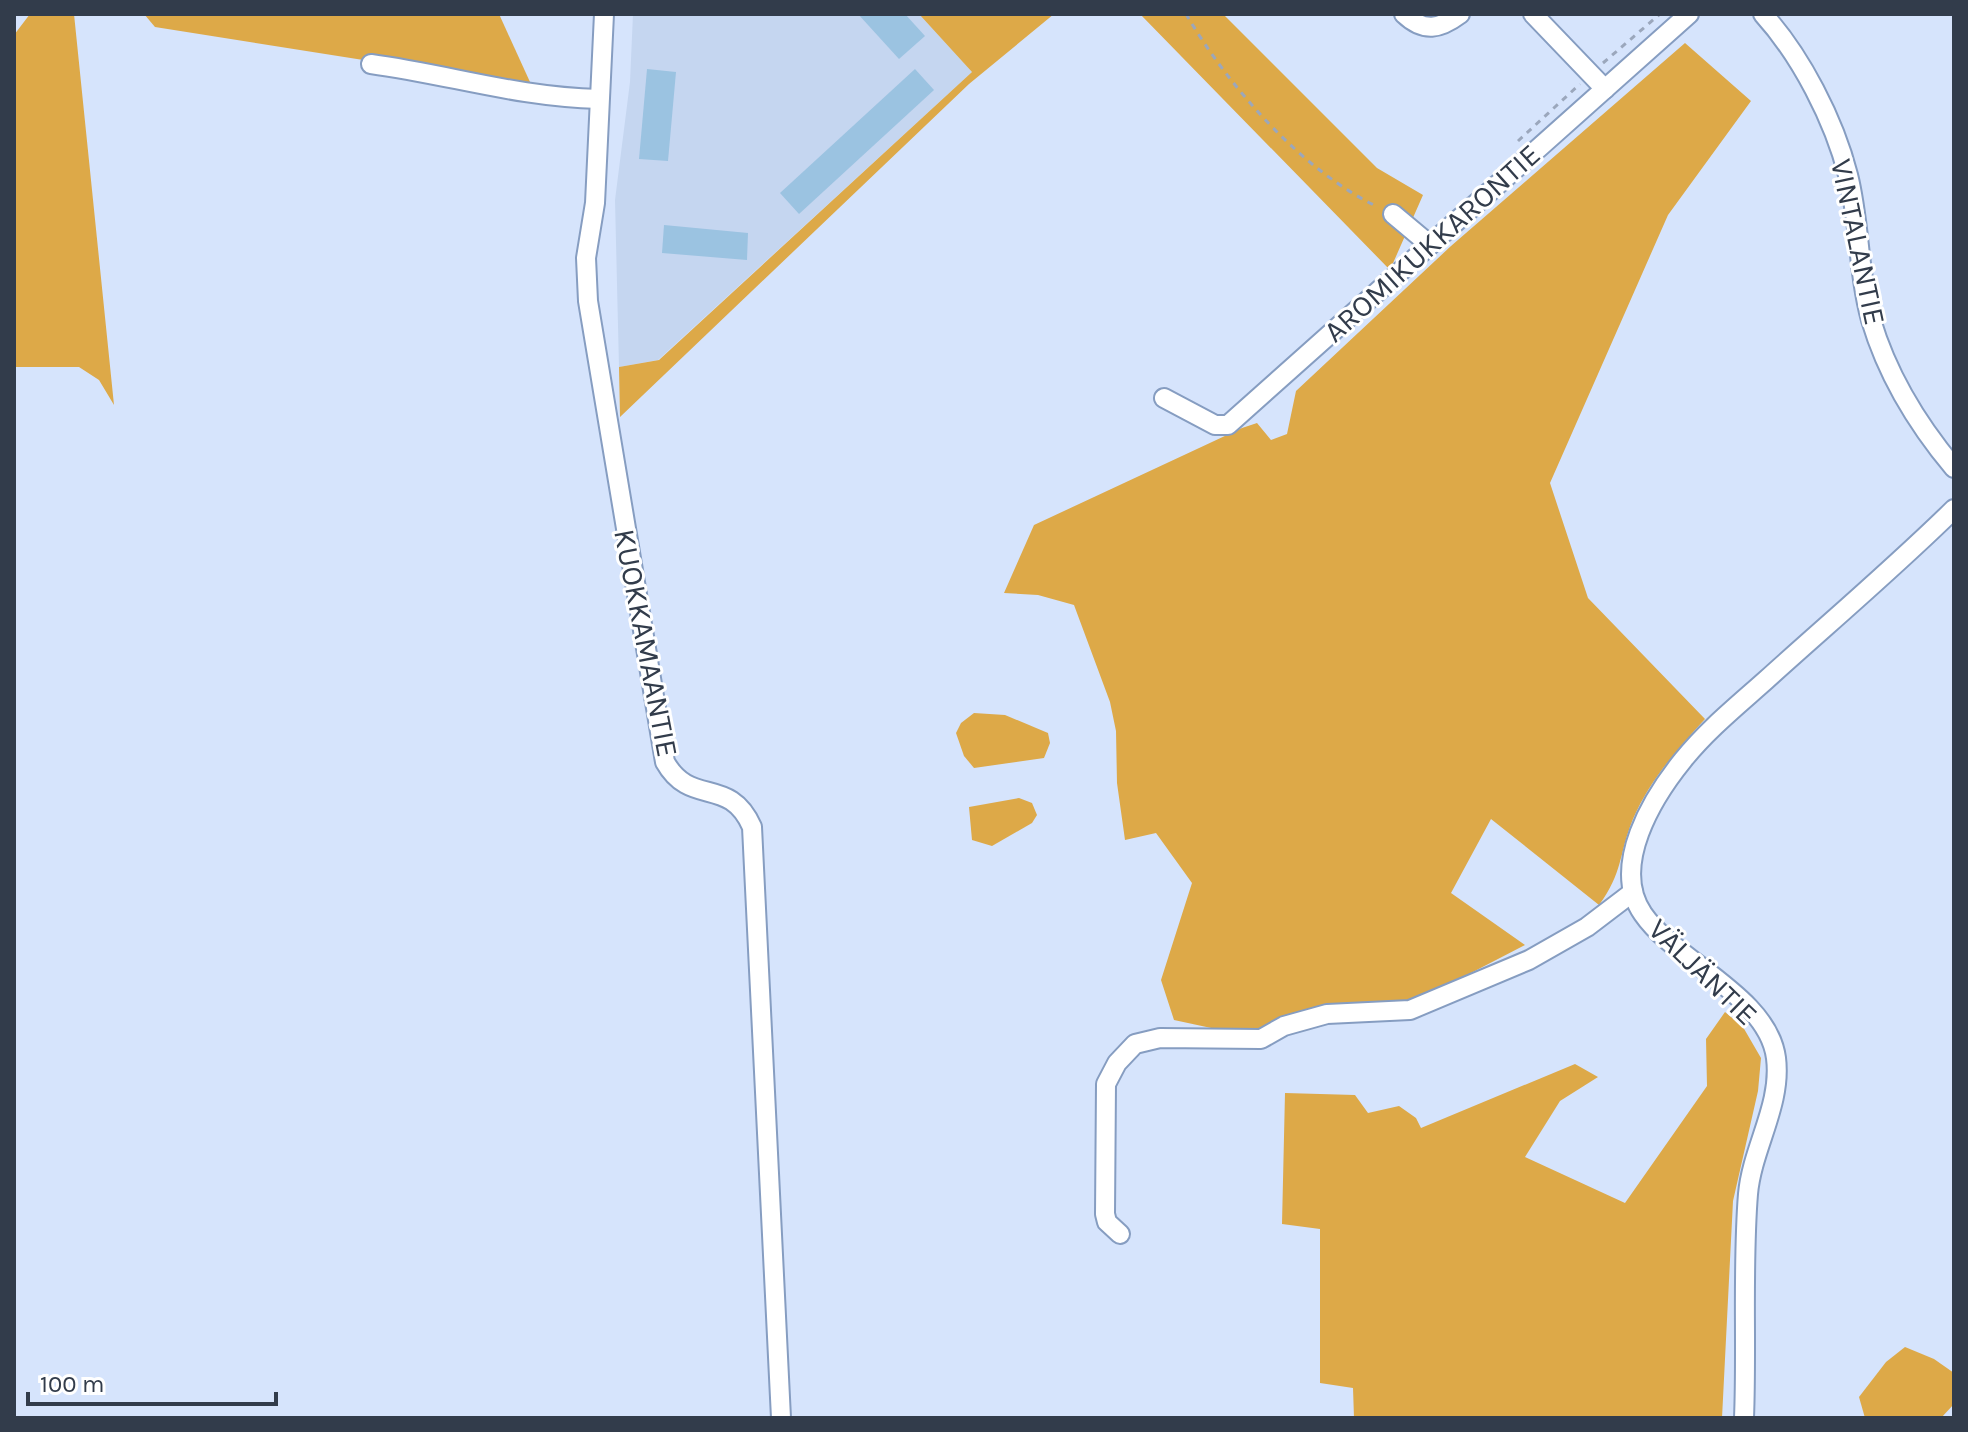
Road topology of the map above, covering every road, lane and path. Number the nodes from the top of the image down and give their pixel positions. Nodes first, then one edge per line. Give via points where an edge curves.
1 (604, 14) edge
2 (1186, 14) edge
3 (1404, 14) edge
4 (1460, 14) edge
5 (1533, 14) edge
6 (1763, 14) edge
7 (1678, 18) edge
8 (371, 64) dead end
9 (1605, 89) junction
10 (599, 99) junction
11 (1393, 214) joint
12 (1430, 245) junction
13 (1164, 398) dead end
14 (1954, 468) edge
15 (1954, 509) edge
16 (1633, 892) junction
17 (1120, 1234) dead end
18 (781, 1418) edge
19 (1744, 1418) edge

1 - 10 street, KUOKKAMAANTIE
2 - 11 path via 1207,51 1261,114 1311,162 1364,201
3 - 4 street via 1431,28 1443,27
5 - 9 street
6 - 14 street, VINTALANTIE via 1816,96 1839,149 1848,175 1865,293 1883,354 1906,399
7 - 9 street, AROMIKUKKARONTIE
8 - 10 street via 531,96
9 - 12 street, AROMIKUKKARONTIE
10 - 18 street, KUOKKAMAANTIE via 595,203 586,258 588,301 665,762 682,784 723,794 741,805 754,838
11 - 12 street
12 - 13 street, AROMIKUKKARONTIE via 1228,425 1215,425
15 - 16 street, VÄLJÄNTIE via 1682,761 1643,827 1633,856
16 - 17 street via 1587,927 1529,960 1410,1010 1327,1014 1284,1026 1261,1039 1160,1038 1135,1044 1106,1084 1105,1214
16 - 19 street, VÄLJÄNTIE via 1642,913 1666,939 1743,1002 1776,1056 1773,1103 1748,1192

